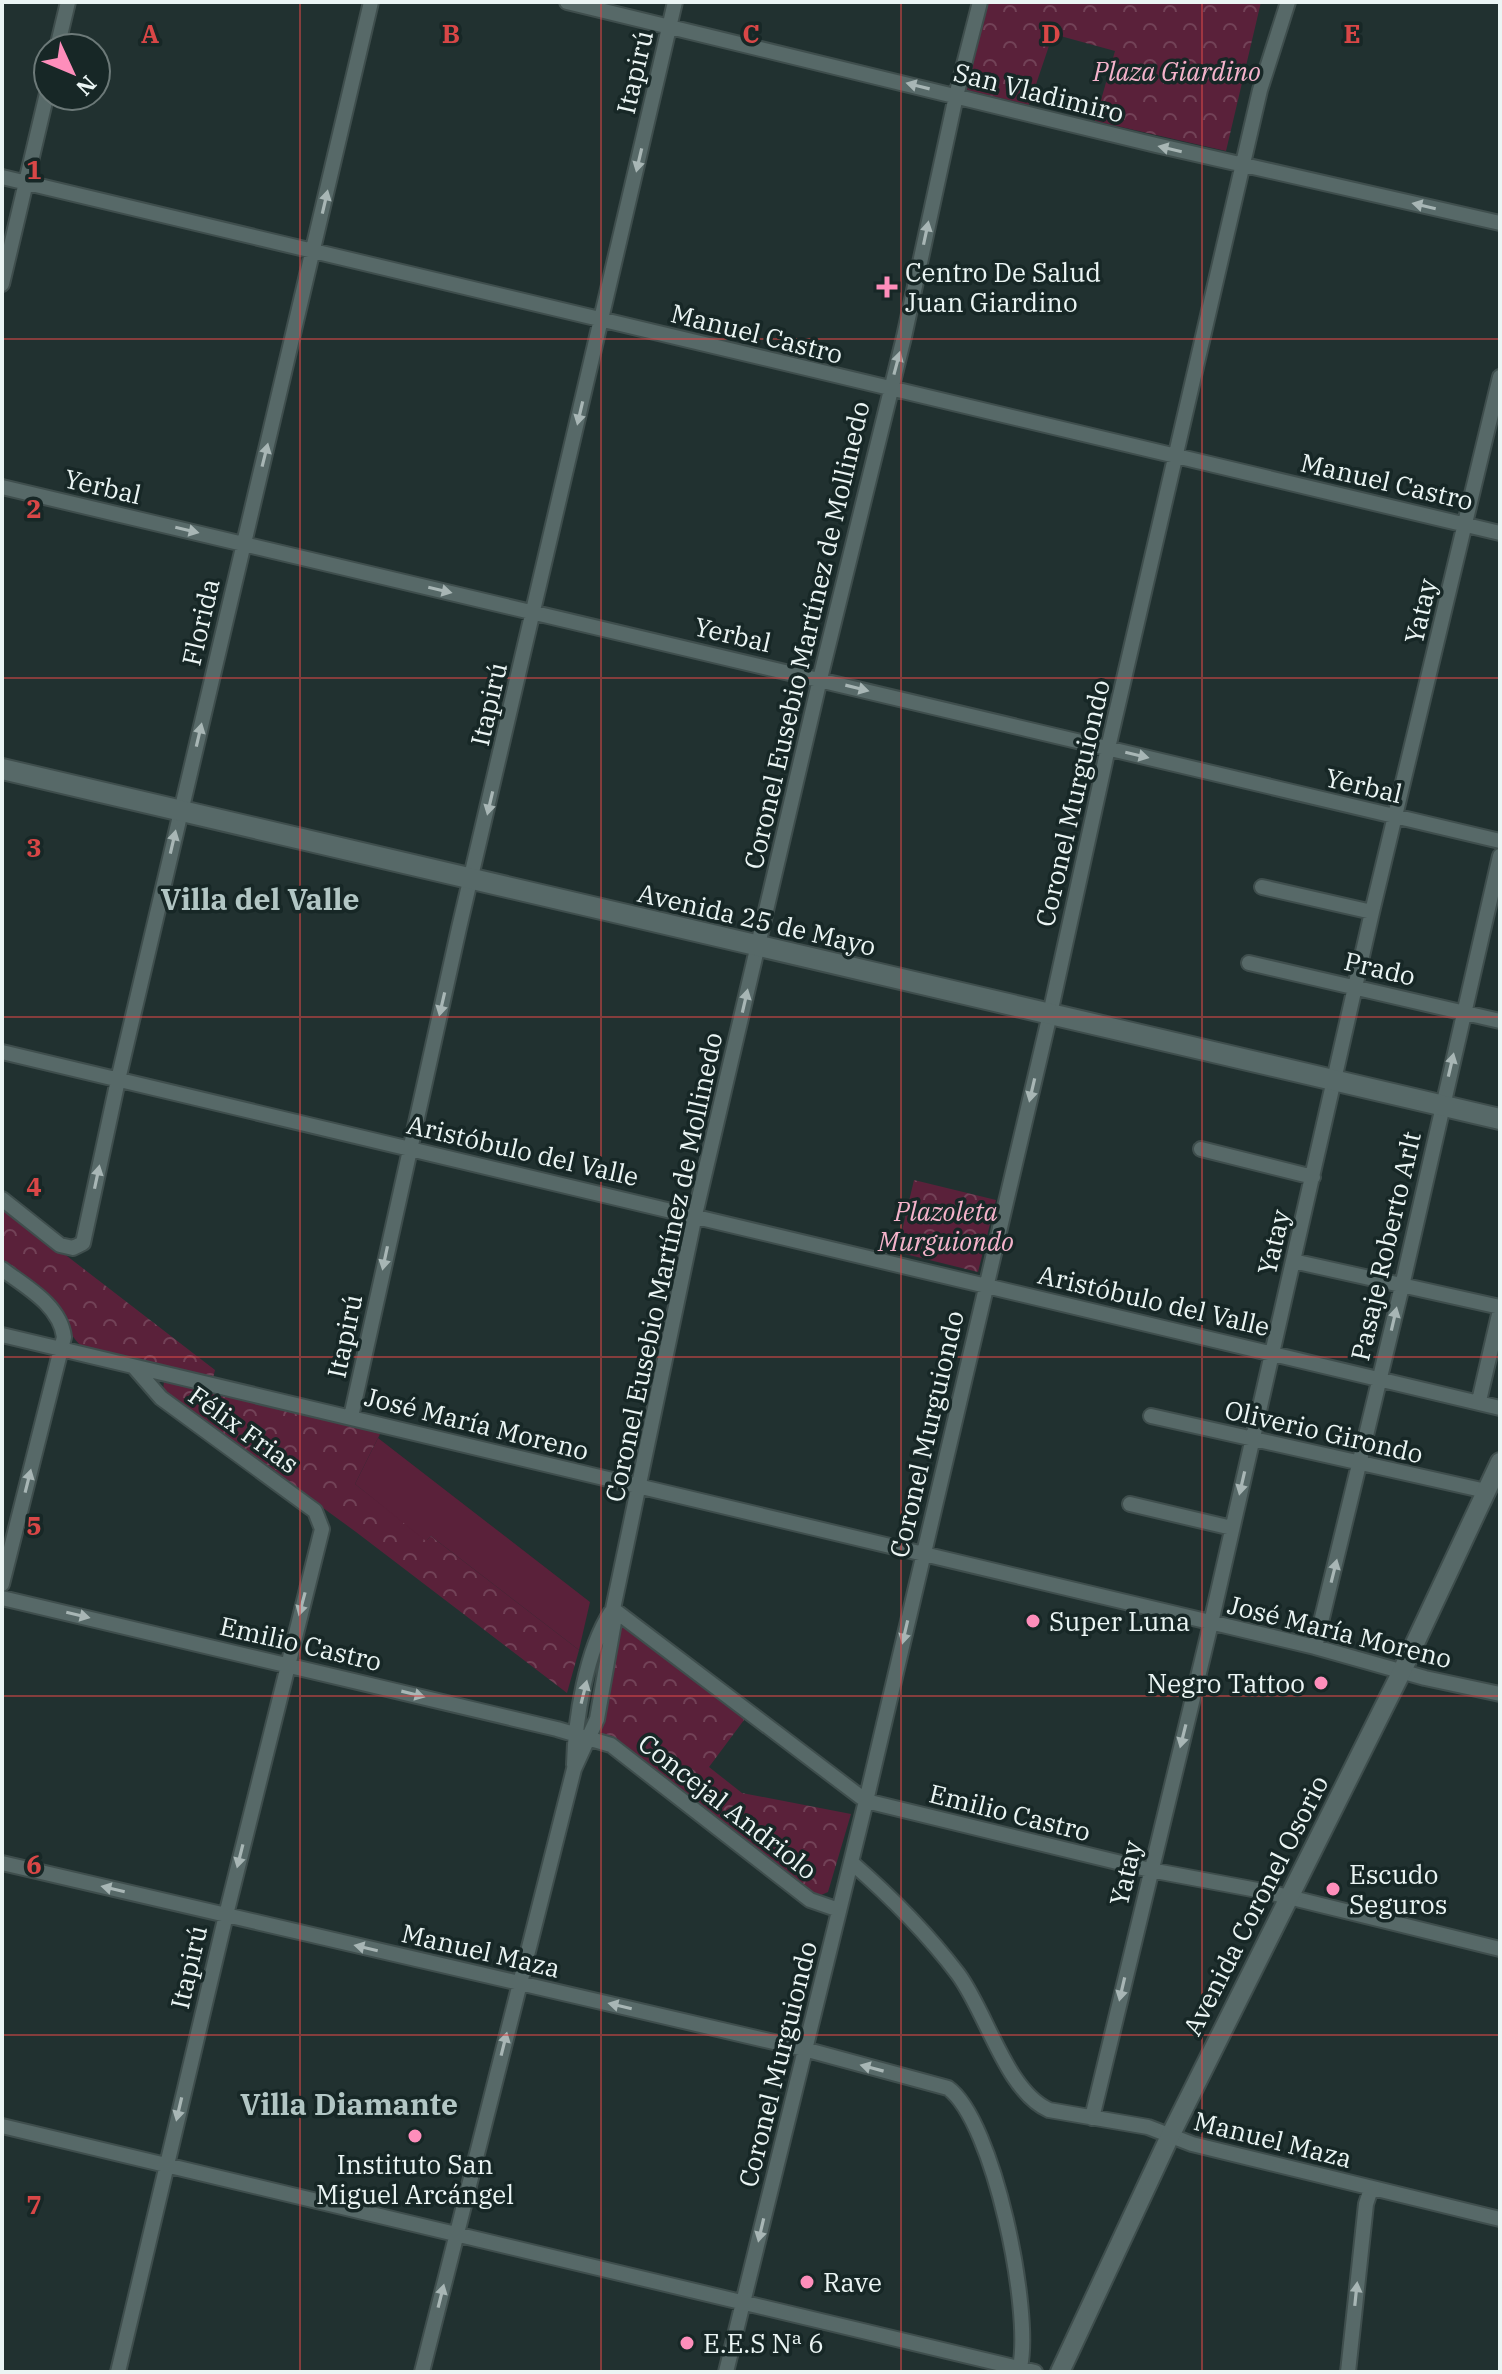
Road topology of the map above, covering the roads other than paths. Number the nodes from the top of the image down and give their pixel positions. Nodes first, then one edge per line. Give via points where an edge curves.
1 (68, 2) edge
2 (371, 2) edge
3 (567, 2) edge
4 (675, 2) edge
5 (980, 2) edge
6 (1288, 2) edge
7 (670, 25) junction
8 (61, 32) edge
9 (956, 96) junction
10 (43, 112) edge
11 (1243, 165) junction
12 (2, 177) edge
13 (26, 183) junction
14 (1500, 223) edge
15 (313, 253) junction
16 (2, 284) edge
17 (602, 319) junction
18 (1500, 377) edge
19 (889, 390) junction
20 (1175, 456) junction
21 (2, 487) edge
22 (1465, 525) junction
23 (1500, 533) edge
24 (243, 543) junction
25 (533, 612) junction
26 (820, 679) junction
27 (1108, 748) junction
28 (2, 769) edge
29 (181, 811) junction
30 (1397, 817) junction
31 (1500, 841) edge
32 (1500, 856) edge
33 (472, 878) junction
34 (1262, 887) dead end
35 (1372, 912) junction
36 (758, 946) junction
37 (1249, 963) dead end
38 (1356, 987) junction
39 (1462, 1012) junction
40 (1050, 1014) junction
41 (1500, 1021) edge
42 (2, 1052) edge
43 (118, 1080) junction
44 (1335, 1080) junction
45 (1442, 1105) junction
46 (1500, 1119) edge
47 (409, 1147) junction
48 (1201, 1149) dead end
49 (1313, 1177) junction
50 (2, 1199) edge
51 (695, 1215) junction
52 (1293, 1261) junction
53 (2, 1269) edge
54 (986, 1285) junction
55 (1402, 1286) junction
56 (1500, 1308) edge
57 (2, 1335) edge
58 (62, 1350) junction
59 (1271, 1353) junction
60 (134, 1368) junction
61 (1380, 1378) junction
62 (1479, 1401) junction
63 (1500, 1408) edge
64 (1151, 1416) dead end
65 (351, 1417) junction
66 (1253, 1439) junction
67 (1500, 1462) edge
68 (1361, 1463) junction
69 (640, 1488) junction
70 (1486, 1491) junction
71 (1130, 1504) dead end
72 (1232, 1528) junction
73 (322, 1529) joint
74 (922, 1556) junction
75 (2, 1584) edge
76 (2, 1598) edge
77 (613, 1609) junction
78 (1211, 1623) junction
79 (1315, 1647) junction
80 (287, 1664) junction
81 (1402, 1671) junction
82 (1500, 1694) edge
83 (574, 1733) junction
84 (589, 1737) junction
85 (574, 1769) junction
86 (866, 1801) junction
87 (851, 1862) junction
88 (2, 1863) edge
89 (1150, 1870) junction
90 (1287, 1897) junction
91 (839, 1910) junction
92 (226, 1915) junction
93 (1500, 1949) edge
94 (520, 1983) junction
95 (804, 2049) junction
96 (1092, 2118) junction
97 (2, 2126) edge
98 (1170, 2136) junction
99 (166, 2166) junction
100 (1371, 2189) junction
101 (1500, 2219) edge
102 (457, 2236) junction
103 (744, 2302) junction
104 (1028, 2370) edge
105 (118, 2372) edge
106 (422, 2372) edge
107 (726, 2372) edge
108 (1060, 2372) edge
109 (1348, 2372) edge

1 - 8 street
15 -> 2 street, Florida
3 - 7 street, San Vladimiro
4 - 7 street, Itapirú
5 - 9 street, Coronel Eusebio Martínez de Mollinedo
6 - 11 street
9 -> 7 street, San Vladimiro
7 -> 17 street, Itapirú
11 -> 9 street, San Vladimiro
19 -> 9 street, Coronel Eusebio Martínez de Mollinedo
10 - 13 street
14 -> 11 street, San Vladimiro
11 - 20 street
12 - 13 street, Manuel Castro
13 - 15 street, Manuel Castro
13 - 16 street
15 - 17 street, Manuel Castro
24 -> 15 street, Florida
17 - 19 street, Manuel Castro
17 -> 25 street, Itapirú
18 - 22 street, Yatay
19 - 20 street, Manuel Castro
19 - 26 street, Coronel Eusebio Martínez de Mollinedo
20 - 22 street, Manuel Castro
20 - 27 street, Coronel Murguiondo
21 -> 24 street, Yerbal
22 - 23 street, Manuel Castro
22 - 30 street, Yatay
24 -> 25 street, Yerbal
29 -> 24 street, Florida
25 - 26 street, Yerbal
25 -> 33 street, Itapirú
26 -> 27 street, Yerbal
26 - 36 street, Coronel Eusebio Martínez de Mollinedo
27 -> 30 street, Yerbal
27 - 40 street, Coronel Murguiondo
28 - 29 main road, Avenida 25 de Mayo
29 - 33 main road, Avenida 25 de Mayo
43 -> 29 street, Florida
30 - 31 street, Yerbal
30 - 35 street, Yatay
32 - 39 street, Pasaje Roberto Arlt
33 - 36 main road, Avenida 25 de Mayo
33 -> 47 street, Itapirú
34 - 35 street
35 - 38 street, Yatay
36 - 40 main road, Avenida 25 de Mayo
51 -> 36 street, Coronel Eusebio Martínez de Mollinedo
37 - 38 street, Prado
38 - 39 street, Prado
38 - 44 street, Yatay
39 - 41 street, Prado
45 -> 39 street, Pasaje Roberto Arlt
40 - 44 main road, Avenida 25 de Mayo
40 -> 54 street, Coronel Murguiondo
42 - 43 street, Aristóbulo del Valle
43 - 47 street, Aristóbulo del Valle
50 -> 43 street, Florida via 60,1245 73,1248 83,1243
44 - 45 main road, Avenida 25 de Mayo
44 - 49 street, Yatay
45 - 46 main road, Avenida 25 de Mayo
45 - 55 street, Pasaje Roberto Arlt
47 - 51 street, Aristóbulo del Valle
47 -> 65 street, Itapirú
48 - 49 street
49 - 52 street, Yatay
51 - 54 street, Aristóbulo del Valle
51 - 69 street, Coronel Eusebio Martínez de Mollinedo
52 - 55 street
52 - 59 street, Yatay
53 - 58 street via 46,1302 63,1327
54 - 59 street, Aristóbulo del Valle
54 - 74 street, Coronel Murguiondo
55 - 56 street
61 -> 55 street, Pasaje Roberto Arlt
56 - 62 street
57 - 58 street, José María Moreno
58 - 60 street, José María Moreno
75 -> 58 street
59 - 61 street, Aristóbulo del Valle
59 - 66 street, Yatay
60 - 65 street, José María Moreno
60 - 73 street, Félix Frias via 161,1398 315,1511
61 - 62 street, Aristóbulo del Valle
61 - 68 street, Pasaje Roberto Arlt
62 - 63 street, Aristóbulo del Valle
64 - 66 street, Oliverio Girondo
65 - 69 street, José María Moreno
66 - 68 street, Oliverio Girondo
66 -> 72 street, Yatay
67 - 70 street, Avenida Coronel Osorio
68 - 70 street, Oliverio Girondo
79 -> 68 street, Pasaje Roberto Arlt
69 - 74 street, José María Moreno
69 - 77 street, Coronel Eusebio Martínez de Mollinedo
70 - 81 street, Avenida Coronel Osorio
71 - 72 street
72 - 78 street, Yatay
73 -> 80 street, Itapirú
74 - 78 street, José María Moreno
74 -> 86 street, Coronel Murguiondo
76 -> 80 street, Emilio Castro
83 -> 77 street, Coronel Eusebio Martínez de Mollinedo via 595,1649
77 - 84 street, Coronel Eusebio Martínez de Mollinedo via 597,1719
77 - 86 street, Emilio Castro
78 - 79 street, José María Moreno
78 -> 89 street, Yatay
79 - 81 street, José María Moreno
80 -> 83 street, Emilio Castro
80 -> 92 street, Itapirú
81 - 82 street, José María Moreno
81 - 90 street, Avenida Coronel Osorio
83 - 84 street, Emilio Castro
83 - 85 street, Coronel Eusebio Martínez de Mollinedo
84 - 85 street, Coronel Eusebio Martínez de Mollinedo
84 - 91 street, Concejal Andriolo via 611,1745 810,1900
85 - 94 street, Coronel Eusebio Martínez de Mollinedo
86 - 87 street, Coronel Murguiondo
86 - 89 street, Emilio Castro
87 - 91 street, Coronel Murguiondo
87 - 96 street, Manuel Maza via 958,1974 1019,2086 1035,2104
92 -> 88 street, Manuel Maza
89 - 90 street, Emilio Castro
89 -> 96 street, Yatay
90 - 93 street, Emilio Castro
90 - 98 street, Avenida Coronel Osorio
91 - 95 street, Coronel Murguiondo
94 -> 92 street, Manuel Maza
92 -> 99 street, Itapirú
95 -> 94 street, Manuel Maza
102 -> 94 street, Coronel Eusebio Martínez de Mollinedo
95 -> 103 street, Coronel Murguiondo
104 -> 95 street, Manuel Maza via 1002,2200 964,2103 948,2088
96 - 98 street, Manuel Maza
97 - 99 street
98 - 100 street, Manuel Maza
98 - 108 street, Avenida Coronel Osorio
99 - 102 street
99 - 105 street, Itapirú
100 - 101 street, Manuel Maza
109 -> 100 street
102 - 103 street
106 -> 102 street, Coronel Eusebio Martínez de Mollinedo
103 - 104 street
103 - 107 street, Coronel Murguiondo

